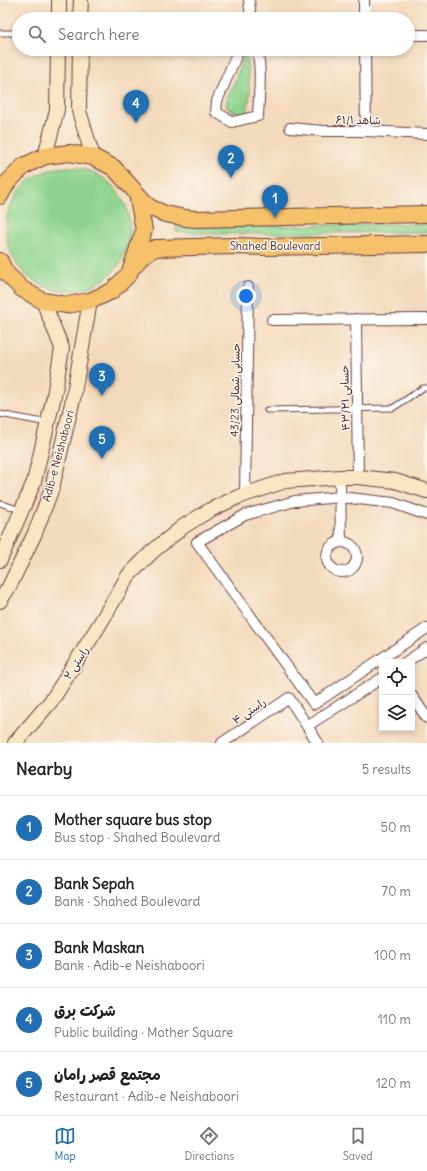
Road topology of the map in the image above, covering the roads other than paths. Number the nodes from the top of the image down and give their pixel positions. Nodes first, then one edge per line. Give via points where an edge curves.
1 (59, 0) edge
2 (81, 0) edge
3 (248, 0) edge
4 (364, 0) edge
5 (59, 12) edge
6 (80, 12) edge
7 (250, 12) edge
8 (364, 12) edge
9 (0, 33) edge
10 (12, 33) edge
11 (415, 35) edge
12 (427, 35) edge
13 (58, 56) edge
14 (80, 56) edge
15 (236, 56) edge
16 (259, 56) edge
17 (365, 56) edge
18 (290, 128) dead end
19 (366, 131) junction
20 (427, 134) edge
21 (45, 156) junction
22 (93, 157) junction
23 (137, 193) junction
24 (0, 196) edge
25 (427, 214) edge
26 (427, 244) edge
27 (0, 261) edge
28 (131, 269) junction
29 (248, 287) dead end
30 (43, 301) junction
31 (90, 301) junction
32 (356, 319) junction
33 (427, 319) edge
34 (272, 320) dead end
35 (427, 388) edge
36 (357, 409) junction
37 (268, 410) dead end
38 (0, 414) edge
39 (49, 424) junction
40 (340, 477) junction
41 (358, 477) junction
42 (427, 490) edge
43 (245, 495) junction
44 (340, 497) junction
45 (0, 503) edge
46 (21, 511) junction
47 (427, 515) edge
48 (341, 542) dead end
49 (0, 560) edge
50 (0, 601) edge
51 (427, 628) edge
52 (427, 648) edge
53 (410, 659) edge
54 (379, 680) edge
55 (423, 702) edge
56 (427, 718) edge
57 (307, 726) junction
58 (15, 743) edge
59 (222, 743) edge
60 (318, 743) edge

1 - 5 main road
2 - 6 main road
3 - 7 street
4 - 8 street
9 - 10 lane
11 - 12 street
13 - 21 main road via 57,110
14 - 22 main road via 79,111
15 - 16 street via 217,101 216,112 232,122 258,116
17 - 19 street
18 - 19 street, شاهد ۶۱/۱
19 - 20 street, شاهد ۶۱/۱
21 - 22 main road via 69,153
21 - 24 main road via 24,166 7,183
22 - 23 main road via 114,168
23 - 25 main road via 149,206 165,214 195,219
23 - 28 main road via 144,230
26 - 28 main road, Shahed Boulevard via 155,248 143,255
27 - 30 main road, Shahed Boulevard via 5,272 22,289
28 - 31 main road, Shahed Boulevard via 112,291
29 - 43 street, حسابی شمالی 43/23
30 - 31 main road, Shahed Boulevard via 66,305
30 - 39 main road, Adib-e Neishaboori via 62,348
31 - 50 main road, Adib-e Neishaboori via 73,399 52,488 35,533
32 - 33 street
32 - 34 street
32 - 36 street, حسابی ۴۳/۲۱
35 - 36 lane via 422,388 393,408
36 - 37 lane
36 - 41 street, حسابی ۴۳/۲۱
38 - 39 lane
39 - 46 main road, Adib-e Neishaboori via 34,482
40 - 41 main road, راستی ۲
40 - 43 main road, راستی ۲ via 285,481
40 - 44 street
41 - 42 main road, راستی ۲ via 395,481
43 - 58 main road, راستی ۲ via 210,510 184,526 128,576 52,700
44 - 47 street via 393,502
44 - 48 street
44 - 51 street via 295,501 245,515 197,542 314,704
45 - 46 lane
46 - 49 main road, Adib-e Neishaboori
52 - 53 street
54 - 57 street
55 - 56 street
57 - 59 street, راستی ۴ via 290,698
57 - 60 street

